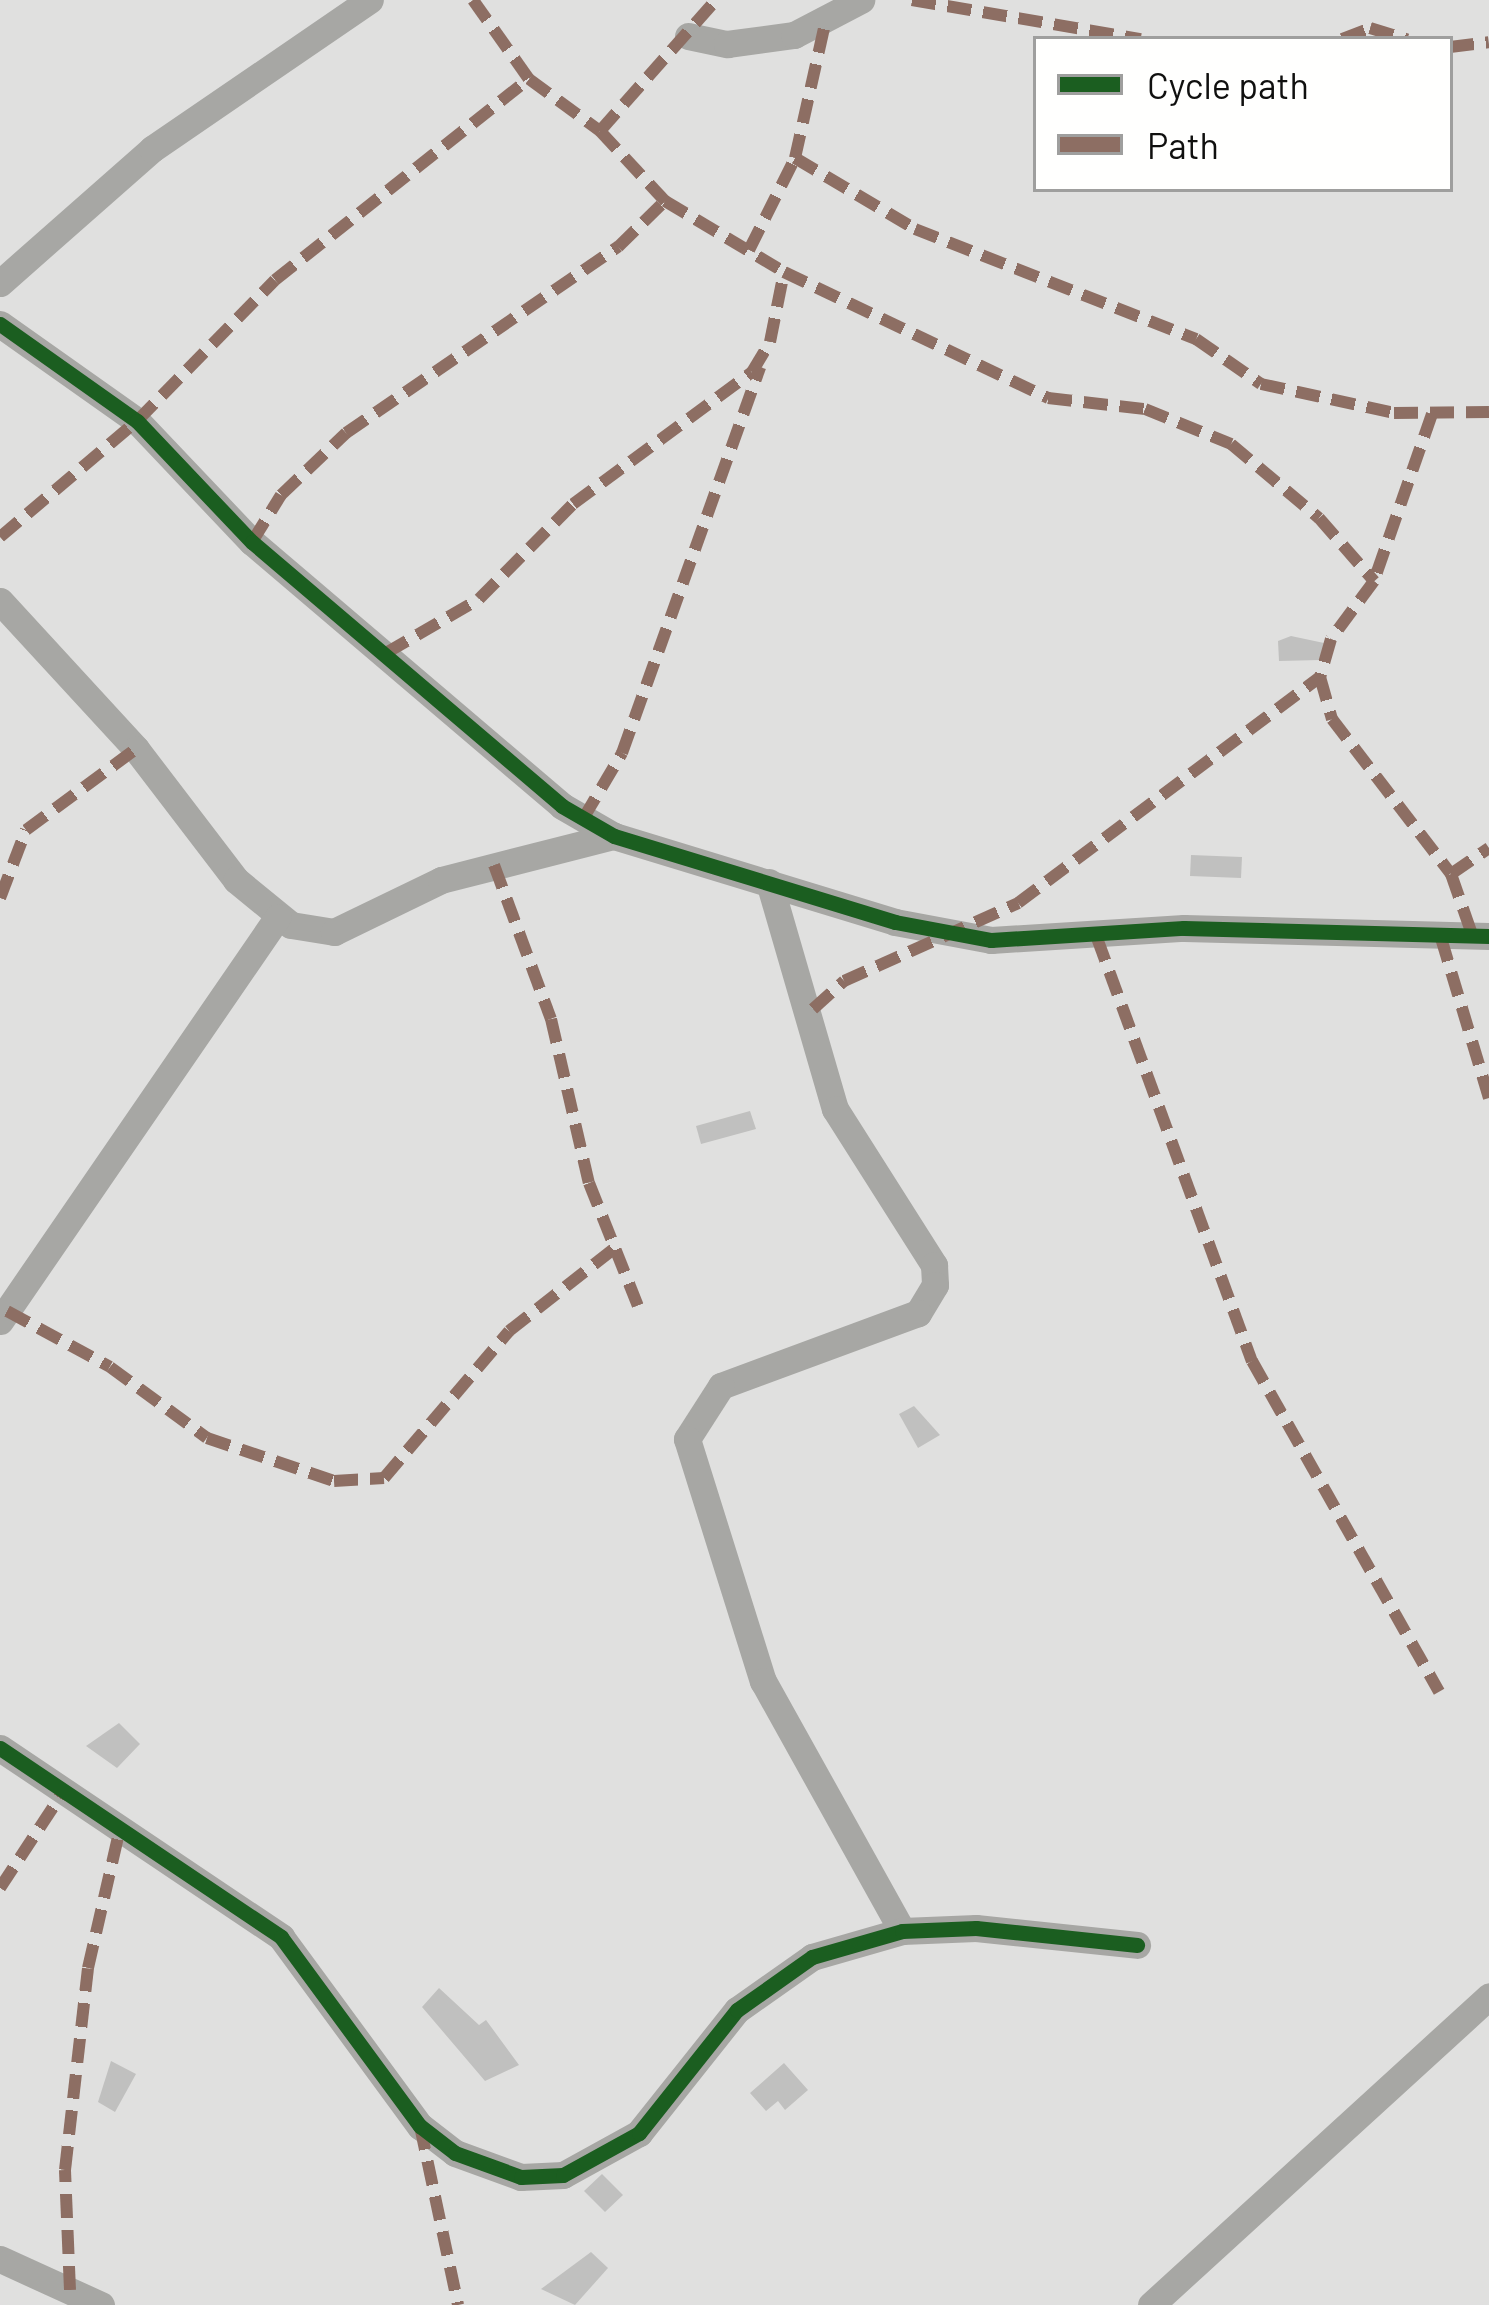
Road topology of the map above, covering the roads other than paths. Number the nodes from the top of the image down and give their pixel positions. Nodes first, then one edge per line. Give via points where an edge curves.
1 (370, 0) edge
2 (861, 0) edge
3 (688, 36) dead end
4 (0, 283) edge
5 (0, 324) edge
6 (0, 601) edge
7 (614, 836) junction
8 (769, 882) junction
9 (278, 917) junction
10 (1489, 936) edge
11 (0, 1321) edge
12 (0, 1748) edge
13 (902, 1931) junction
14 (1137, 1945) dead end
15 (1489, 1996) edge
16 (0, 2259) edge
17 (101, 2305) edge
18 (1151, 2305) edge

1 - 4 street via 152,149
2 - 3 street via 794,35 727,44
5 - 7 street via 137,421 252,542 562,806
6 - 9 street
7 - 8 street
7 - 9 street via 441,880 334,932
8 - 10 street via 991,940 1184,928
8 - 13 street via 835,1109 934,1265 935,1285 918,1313 721,1387 687,1438 763,1681
9 - 11 street
12 - 13 street via 281,1936 420,2126 455,2153 521,2177 563,2175 639,2134 737,2010 775,1979 812,1957
13 - 14 street via 976,1928
15 - 18 street
16 - 17 street

